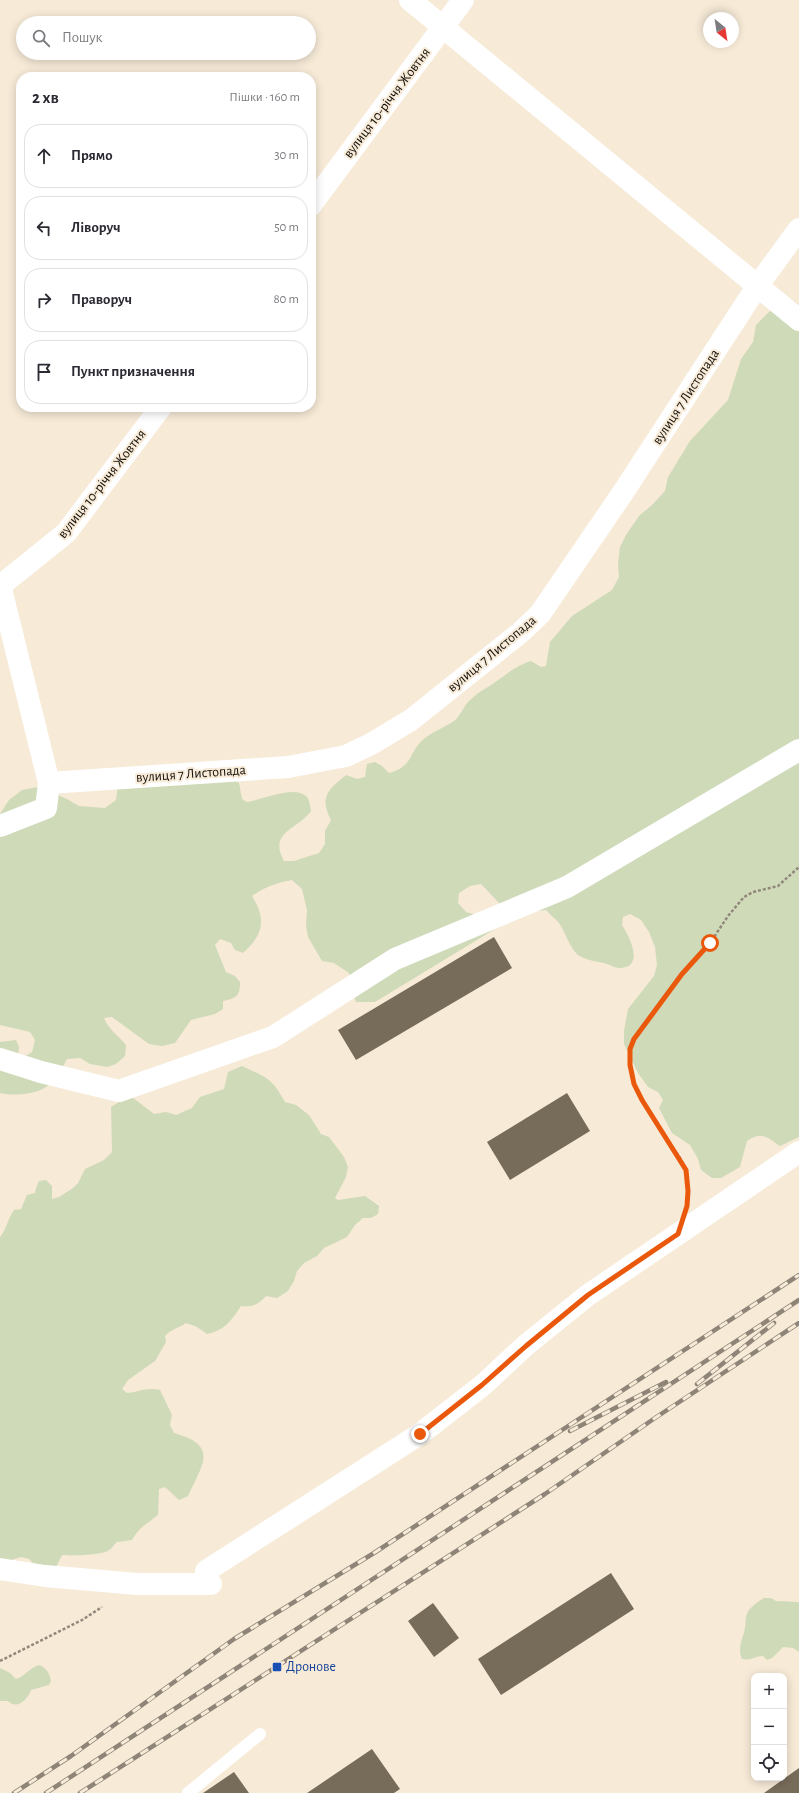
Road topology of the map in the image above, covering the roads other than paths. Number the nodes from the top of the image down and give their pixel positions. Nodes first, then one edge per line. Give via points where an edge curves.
1 (410, 0) edge
2 (463, 0) edge
3 (443, 27) junction
4 (316, 198) edge
5 (799, 229) edge
6 (758, 285) junction
7 (799, 320) edge
8 (157, 412) edge
9 (0, 586) edge
10 (799, 750) edge
11 (49, 783) junction
12 (0, 826) edge
13 (0, 1059) edge
14 (799, 1152) edge
15 (0, 1569) edge
16 (260, 1734) dead end
17 (188, 1793) edge

1 - 3 street
2 - 3 street, вулиця 10-річчя Жовтня
3 - 4 street, вулиця 10-річчя Жовтня
3 - 6 street
5 - 6 street, вулиця 7 Листопада
6 - 7 street
6 - 11 street, вулиця 7 Листопада via 624,491 540,614 411,720 346,756 312,764
8 - 9 street, вулиця 10-річчя Жовтня via 66,533
9 - 11 street
10 - 13 street via 567,887 395,960 273,1037 119,1091
11 - 12 street via 46,808
14 - 15 street via 588,1295 420,1434 208,1578 137,1584 45,1576
16 - 17 lane

